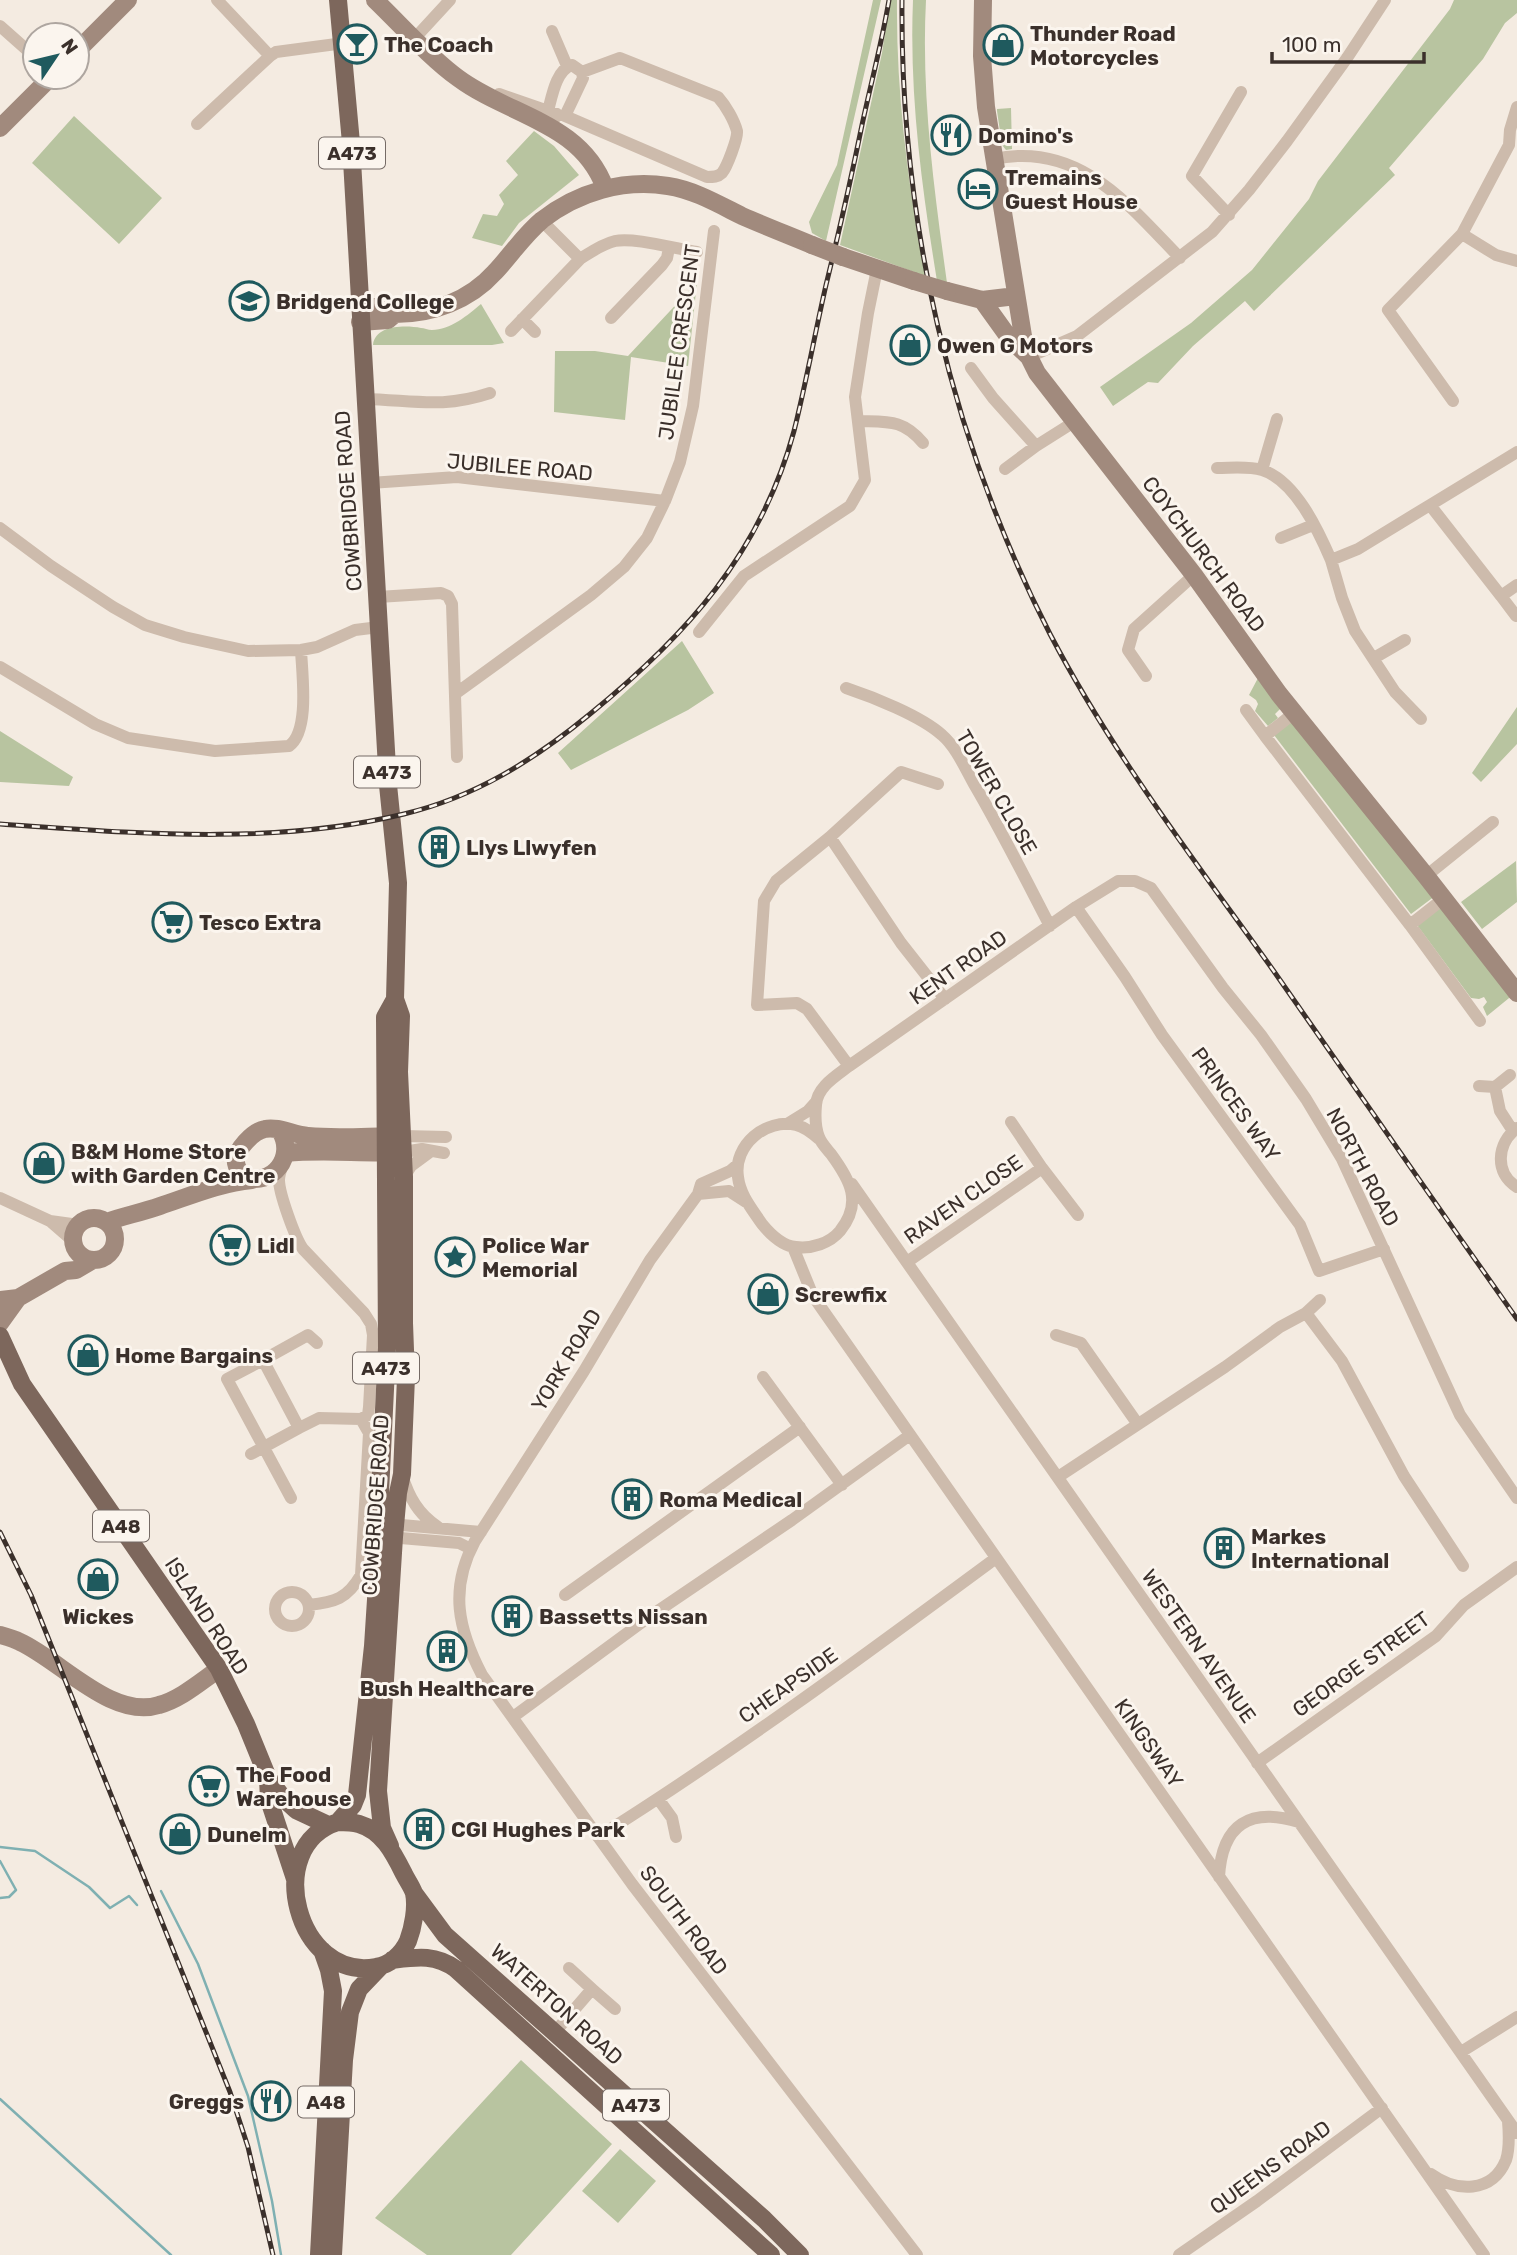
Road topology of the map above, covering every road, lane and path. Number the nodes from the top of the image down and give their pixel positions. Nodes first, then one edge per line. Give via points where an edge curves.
1 (128, 0) edge
2 (216, 0) edge
3 (338, 0) edge
4 (375, 0) edge
5 (450, 0) edge
6 (983, 0) edge
7 (1385, 0) edge
8 (0, 26) edge
9 (552, 31) dead end
10 (91, 37) edge
11 (415, 38) junction
12 (344, 43) junction
13 (21, 45) edge
14 (270, 56) junction
15 (568, 66) junction
16 (582, 72) junction
17 (37, 91) edge
18 (1241, 92) dead end
19 (1517, 107) edge
20 (555, 117) junction
21 (197, 124) dead end
22 (0, 128) edge
23 (1513, 146) edge
24 (994, 159) junction
25 (605, 188) junction
26 (1229, 215) junction
27 (542, 221) junction
28 (714, 231) dead end
29 (1462, 234) junction
30 (668, 248) junction
31 (697, 253) dead end
32 (1180, 258) junction
33 (580, 259) junction
34 (1517, 261) edge
35 (877, 269) junction
36 (616, 292) dead end
37 (1016, 296) junction
38 (982, 300) junction
39 (626, 302) junction
40 (360, 314) junction
41 (611, 318) dead end
42 (523, 319) junction
43 (511, 331) dead end
44 (535, 332) dead end
45 (1029, 357) junction
46 (971, 368) dead end
47 (490, 393) dead end
48 (365, 399) junction
49 (1453, 401) dead end
50 (1277, 419) dead end
51 (859, 421) junction
52 (1074, 422) junction
53 (923, 443) dead end
54 (1036, 446) junction
55 (1517, 452) edge
56 (1217, 468) dead end
57 (1005, 470) dead end
58 (1262, 470) junction
59 (370, 483) junction
60 (665, 501) junction
61 (1430, 505) junction
62 (1313, 526) junction
63 (0, 528) edge
64 (1281, 537) dead end
65 (1331, 560) junction
66 (1194, 575) junction
67 (1517, 585) edge
68 (1501, 596) junction
69 (377, 597) junction
70 (1516, 616) edge
71 (379, 627) junction
72 (699, 632) dead end
73 (1405, 640) dead end
74 (301, 650) junction
75 (1374, 658) junction
76 (0, 667) edge
77 (1146, 676) dead end
78 (846, 688) dead end
79 (455, 694) junction
80 (1246, 710) dead end
81 (1294, 713) junction
82 (1421, 719) dead end
83 (1265, 736) junction
84 (457, 757) dead end
85 (938, 784) dead end
86 (1493, 822) dead end
87 (830, 837) junction
88 (1426, 876) junction
89 (1135, 881) joint
90 (1443, 899) junction
91 (1076, 907) junction
92 (1410, 925) junction
93 (1049, 926) junction
94 (1517, 993) edge
95 (945, 999) junction
96 (1479, 1012) dead end
97 (849, 1066) junction
98 (1510, 1075) dead end
99 (1479, 1086) dead end
100 (1495, 1087) junction
101 (816, 1102) junction
102 (1011, 1122) dead end
103 (787, 1124) junction
104 (1515, 1130) edge
105 (280, 1131) junction
106 (446, 1137) dead end
107 (819, 1139) junction
108 (394, 1144) junction
109 (430, 1152) junction
110 (444, 1153) dead end
111 (285, 1156) junction
112 (236, 1163) junction
113 (737, 1165) junction
114 (1042, 1168) junction
115 (404, 1177) junction
116 (257, 1180) junction
117 (850, 1181) junction
118 (214, 1187) junction
119 (1517, 1187) edge
120 (282, 1194) junction
121 (698, 1194) junction
122 (0, 1198) edge
123 (749, 1204) junction
124 (156, 1208) junction
125 (1077, 1215) dead end
126 (106, 1222) junction
127 (76, 1237) junction
128 (116, 1241) junction
129 (793, 1247) junction
130 (1384, 1249) junction
131 (93, 1260) junction
132 (907, 1262) junction
133 (65, 1271) junction
134 (9, 1299) edge
135 (1320, 1300) dead end
136 (1306, 1312) junction
137 (0, 1323) edge
138 (1056, 1335) dead end
139 (0, 1336) edge
140 (317, 1343) dead end
141 (262, 1360) junction
142 (0, 1364) edge
143 (764, 1377) dead end
144 (22, 1384) junction
145 (361, 1419) junction
146 (1137, 1423) junction
147 (800, 1427) junction
148 (299, 1428) junction
149 (910, 1435) junction
150 (264, 1447) junction
151 (251, 1454) dead end
152 (402, 1474) junction
153 (1058, 1477) junction
154 (842, 1485) junction
155 (291, 1498) dead end
156 (1517, 1498) edge
157 (439, 1528) junction
158 (387, 1530) junction
159 (481, 1532) junction
160 (471, 1549) junction
161 (996, 1558) junction
162 (1463, 1566) dead end
163 (1517, 1567) edge
164 (565, 1595) dead end
165 (309, 1605) dead end
166 (0, 1635) edge
167 (219, 1669) junction
168 (513, 1717) junction
169 (1258, 1763) junction
170 (268, 1778) junction
171 (659, 1800) junction
172 (1300, 1822) junction
173 (333, 1824) junction
174 (598, 1837) junction
175 (676, 1837) dead end
176 (390, 1846) junction
177 (1219, 1877) junction
178 (295, 1879) junction
179 (414, 1894) junction
180 (322, 1950) junction
181 (387, 1963) junction
182 (569, 1968) dead end
183 (592, 1989) junction
184 (615, 2009) dead end
185 (1517, 2017) edge
186 (555, 2032) junction
187 (1461, 2052) junction
188 (1381, 2108) junction
189 (1508, 2121) junction
190 (1517, 2133) edge
191 (1425, 2170) junction
192 (319, 2255) edge
193 (333, 2255) edge
194 (771, 2255) edge
195 (800, 2255) edge
196 (917, 2255) edge
197 (1180, 2255) edge
198 (1484, 2255) edge

1 - 10 street
2 - 14 street
3 - 12 main road, COWBRIDGE ROAD / A473
4 - 11 street
5 - 11 street
6 - 24 street, COYCHURCH ROAD via 982,56
7 - 26 street
8 - 13 street
9 - 15 street
11 - 20 street via 443,66 484,95
12 - 14 street
12 - 40 main road, COWBRIDGE ROAD / A473
14 - 21 street
15 - 16 street
15 - 20 street via 561,72
16 - 20 street via 581,84
16 - 20 street via 620,58 718,97 737,132 723,172 707,177
17 - 22 street
18 - 26 street via 1192,176
19 - 23 street via 1510,130
20 - 25 street via 568,138 588,155
23 - 29 street
24 - 32 street via 1045,156 1081,170 1123,200
24 - 37 street, COYCHURCH ROAD
25 - 27 street
25 - 35 street, bridge via 676,188
26 - 32 street
27 - 33 street
27 - 40 street via 493,275 444,307 414,314 395,313 388,307
28 - 60 street, JUBILEE CRESCENT via 693,406
29 - 34 street
29 - 49 street via 1388,310
30 - 31 street
30 - 33 street via 616,241
30 - 39 street via 662,265
32 - 45 street via 1077,335
33 - 42 street
35 - 38 street, bridge
35 - 51 street via 855,397
36 - 39 street
37 - 38 street
37 - 45 street, COYCHURCH ROAD
38 - 45 street via 1010,340
39 - 41 street
40 - 48 main road, COWBRIDGE ROAD / A473
42 - 43 street
42 - 44 street
45 - 52 street, COYCHURCH ROAD
46 - 54 street
47 - 48 street via 467,401 432,404
48 - 59 main road, COWBRIDGE ROAD / A473
50 - 58 street
51 - 53 street via 897,423
51 - 72 street via 865,480 850,506 744,576
52 - 54 street
52 - 66 street, COYCHURCH ROAD
54 - 57 street
55 - 61 street
56 - 58 street
58 - 62 street via 1282,481 1298,498
59 - 60 street, JUBILEE ROAD via 457,477
59 - 69 main road, COWBRIDGE ROAD / A473
60 - 79 street, JUBILEE CRESCENT via 647,538 624,567
61 - 65 street
61 - 68 street
62 - 64 street
62 - 65 street
63 - 74 street via 145,625 248,651
65 - 75 street via 1355,631
66 - 77 street via 1134,629 1128,650
66 - 81 street, COYCHURCH ROAD
67 - 68 street
68 - 70 street
69 - 71 main road, COWBRIDGE ROAD / A473
69 - 79 street via 448,596
71 - 74 street
71 - 108 main road, COWBRIDGE ROAD / A473 via 398,883 395,999 385,1016
73 - 75 street
74 - 76 street via 303,721 294,742 215,751 128,737 95,724
75 - 82 street via 1395,692
78 - 93 street, TOWER CLOSE via 928,724 944,736
79 - 84 street
80 - 83 street
81 - 83 street
81 - 88 street, COYCHURCH ROAD
83 - 92 street
85 - 87 street via 901,772
86 - 88 street
87 - 95 street
87 - 97 street via 776,881 764,901 757,1005 797,1003 807,1009
88 - 90 street, COYCHURCH ROAD
89 - 91 street, KENT ROAD via 1118,881
89 - 130 street, NORTH ROAD via 1151,888 1306,1100 1342,1159
90 - 92 street
90 - 94 street, COYCHURCH ROAD
91 - 93 street, KENT ROAD
91 - 130 street, PRINCES WAY via 1300,1225 1319,1270
92 - 96 street
93 - 95 street, KENT ROAD
95 - 97 street, KENT ROAD
97 - 101 street, KENT ROAD via 823,1087
98 - 100 street
99 - 100 street
100 - 104 street via 1500,1111
101 - 103 street, KENT ROAD
101 - 107 street
102 - 114 street, RAVEN CLOSE
103 - 107 street via 807,1129
103 - 113 street via 753,1136
104 - 119 street via 1505,1140 1500,1159 1508,1181
105 - 108 street
105 - 111 street via 287,1145
105 - 112 street via 270,1128 254,1133 239,1151
106 - 108 street
107 - 117 street
108 - 109 street
108 - 111 street via 362,1154 316,1151
108 - 115 main road, COWBRIDGE ROAD / A473
108 - 158 main road, COWBRIDGE ROAD / A473
109 - 110 street
109 - 115 street
111 - 116 street via 271,1175
111 - 120 street via 279,1178
112 - 116 street via 244,1177
112 - 118 street
113 - 121 street, YORK ROAD via 701,1184
113 - 123 street via 741,1190
114 - 125 street, RAVEN CLOSE
114 - 132 street, RAVEN CLOSE
115 - 152 main road, COWBRIDGE ROAD / A473
116 - 118 street
116 - 120 street
117 - 129 street via 849,1215 836,1235 817,1245
117 - 132 street, WESTERN AVENUE
118 - 124 street
120 - 145 street via 298,1242 370,1324 369,1407 368,1415
121 - 123 street via 729,1191
121 - 159 street, YORK ROAD via 650,1261
122 - 127 street
123 - 129 street via 774,1237
124 - 126 street
124 - 128 street
126 - 127 street via 88,1219
126 - 128 street
127 - 131 street via 85,1258
127 - 133 street
128 - 131 street via 105,1257
129 - 149 street, KINGSWAY via 813,1296
130 - 156 street, NORTH ROAD via 1460,1415
131 - 133 street
132 - 153 street, WESTERN AVENUE
133 - 134 street
134 - 137 street
135 - 136 street
136 - 146 street
136 - 162 street via 1342,1361 1404,1476
138 - 146 street via 1082,1343
139 - 144 main road, A48
140 - 141 street via 308,1335
141 - 148 street
141 - 150 street via 227,1379
142 - 144 main road, A48
143 - 147 street
144 - 167 main road, ISLAND ROAD / A48
145 - 148 street via 319,1418
145 - 165 street via 369,1433 361,1575 342,1597
146 - 153 street
147 - 154 street
147 - 164 street
148 - 150 street
149 - 154 street
149 - 161 street, KINGSWAY
150 - 151 street
150 - 155 street
152 - 157 street via 413,1503
152 - 158 main road, COWBRIDGE ROAD / A473
153 - 169 street, WESTERN AVENUE
154 - 168 street
157 - 158 street
157 - 159 street
158 - 160 street
158 - 173 main road, COWBRIDGE ROAD / A473 via 360,1781 353,1805
158 - 176 main road, COWBRIDGE ROAD / A473 via 378,1791 382,1828
159 - 160 street, YORK ROAD
160 - 168 street, SOUTH ROAD via 459,1599 460,1619 482,1675
161 - 171 street, CHEAPSIDE
161 - 177 street, KINGSWAY
163 - 169 street, GEORGE STREET via 1464,1605 1436,1636
166 - 167 street via 21,1642 128,1705 161,1705
167 - 170 main road, ISLAND ROAD / A48
168 - 174 street, SOUTH ROAD
169 - 172 street, WESTERN AVENUE
170 - 173 main road, A48 via 296,1810
170 - 178 main road, A48 via 269,1800
171 - 174 street, CHEAPSIDE
171 - 175 street
172 - 177 street via 1265,1816 1239,1826 1227,1840
172 - 187 street, WESTERN AVENUE
173 - 176 main road, A48 via 360,1824
173 - 178 main road, A48 via 306,1844
174 - 196 street, SOUTH ROAD
176 - 179 main road, A48
177 - 188 street, KINGSWAY
178 - 180 main road, A48 via 301,1918
179 - 181 main road, A48 via 410,1935 401,1952
179 - 186 main road, WATERTON ROAD / A473 via 445,1935
180 - 181 main road, A48 via 339,1963 361,1969
180 - 192 main road, A48 via 332,1991
181 - 193 main road, A48 via 359,1989 350,2012
181 - 194 main road, WATERTON ROAD / A473 via 422,1956 456,1969
182 - 183 street
183 - 184 street
183 - 186 street
185 - 187 street
186 - 195 main road, WATERTON ROAD / A473
187 - 189 street, WESTERN AVENUE
188 - 191 street, KINGSWAY
188 - 197 street, QUEENS ROAD
189 - 190 street, WESTERN AVENUE
189 - 191 street via 1507,2158 1490,2180 1459,2187
191 - 198 street, KINGSWAY

